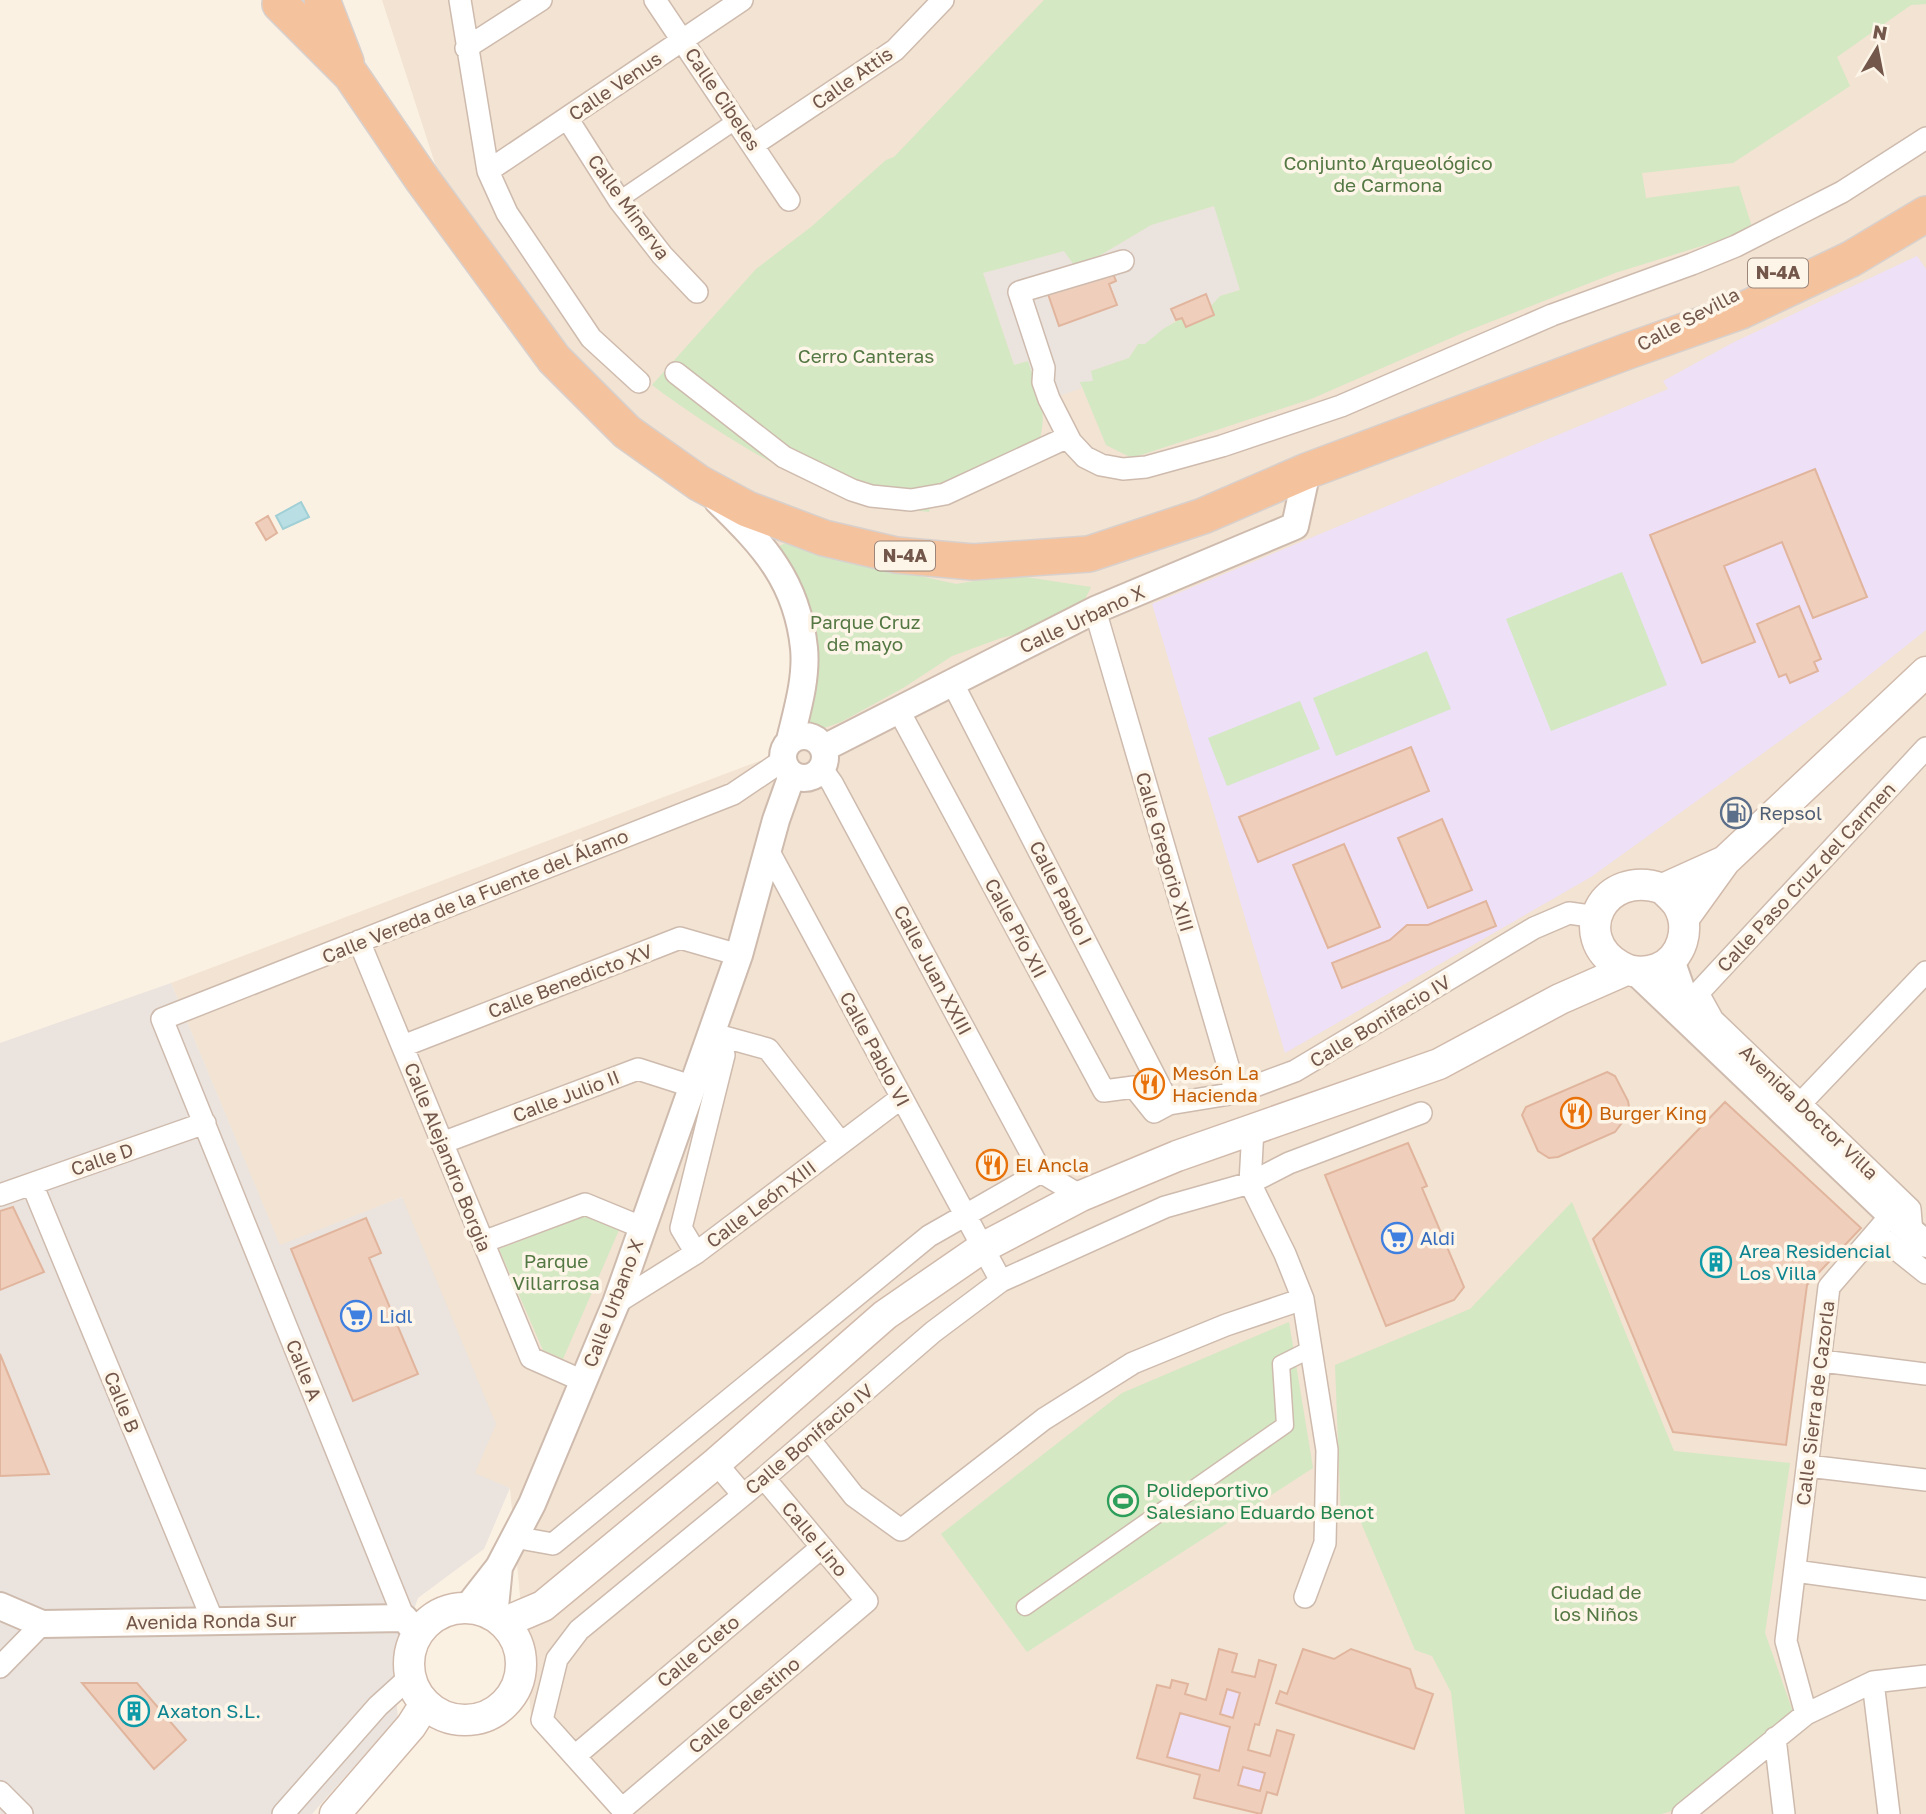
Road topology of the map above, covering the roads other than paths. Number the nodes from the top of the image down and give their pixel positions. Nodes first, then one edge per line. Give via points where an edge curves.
1 (322, 0) edge
2 (460, 0) edge
3 (541, 0) edge
4 (655, 0) edge
5 (742, 0) edge
6 (943, 0) edge
7 (279, 1) edge
8 (683, 41) junction
9 (466, 48) junction
10 (351, 75) junction
11 (567, 118) junction
12 (737, 120) junction
13 (1926, 138) edge
14 (753, 145) junction
15 (488, 170) junction
16 (1926, 191) edge
17 (620, 200) junction
18 (789, 200) dead end
19 (1926, 214) edge
20 (1123, 261) dead end
21 (698, 292) dead end
22 (1628, 351) junction
23 (676, 373) dead end
24 (639, 382) dead end
25 (1068, 437) junction
26 (1307, 471) junction
27 (699, 483) junction
28 (1095, 610) junction
29 (1926, 671) edge
30 (952, 682) junction
31 (899, 710) junction
32 (1926, 748) edge
33 (788, 759) junction
34 (823, 759) junction
35 (768, 850) junction
36 (1725, 861) junction
37 (1663, 889) junction
38 (1597, 917) junction
39 (1684, 918) junction
40 (359, 942) junction
41 (1600, 947) junction
42 (738, 955) junction
43 (1671, 960) junction
44 (1631, 971) junction
45 (1926, 972) edge
46 (1560, 999) junction
47 (1693, 999) junction
48 (162, 1019) joint
49 (710, 1032) junction
50 (1696, 1032) junction
51 (403, 1046) junction
52 (691, 1086) junction
53 (1236, 1093) junction
54 (901, 1098) junction
55 (1801, 1104) junction
56 (1161, 1108) junction
57 (1421, 1114) dead end
58 (205, 1123) junction
59 (1254, 1129) junction
60 (442, 1143) junction
61 (841, 1143) junction
62 (1041, 1172) junction
63 (1250, 1183) junction
64 (32, 1184) junction
65 (0, 1195) edge
66 (1081, 1196) junction
67 (964, 1215) junction
68 (1883, 1224) junction
69 (641, 1227) junction
70 (1919, 1239) edge
71 (483, 1242) junction
72 (982, 1248) junction
73 (696, 1253) junction
74 (1926, 1273) edge
75 (1001, 1281) junction
76 (1303, 1298) junction
77 (616, 1303) junction
78 (1313, 1348) junction
79 (1822, 1361) junction
80 (1926, 1374) edge
81 (583, 1381) junction
82 (808, 1439) junction
83 (716, 1463) junction
84 (1808, 1466) junction
85 (764, 1478) junction
86 (1926, 1480) edge
87 (743, 1495) junction
88 (514, 1537) junction
89 (822, 1547) junction
90 (1795, 1571) junction
91 (1926, 1588) edge
92 (1305, 1597) dead end
93 (867, 1601) joint
94 (0, 1606) edge
95 (543, 1606) junction
96 (1025, 1607) dead end
97 (488, 1616) junction
98 (213, 1621) junction
99 (42, 1624) junction
100 (411, 1626) junction
101 (520, 1654) junction
102 (0, 1667) edge
103 (1926, 1676) edge
104 (410, 1677) junction
105 (1873, 1682) junction
106 (425, 1704) junction
107 (1806, 1714) junction
108 (1775, 1738) junction
109 (575, 1756) junction
110 (0, 1792) edge
111 (622, 1809) joint
112 (22, 1814) edge
113 (283, 1814) edge
114 (335, 1814) edge
115 (1683, 1814) edge
116 (1784, 1814) edge
117 (1889, 1814) edge

1 - 10 highway, N-4A
2 - 9 street
3 - 9 street
4 - 8 street, Calle Cibeles
5 - 8 street, Calle Venus
6 - 14 street, Calle Attis via 895,50
7 - 10 highway, N-4A
8 - 11 street, Calle Venus
8 - 12 street, Calle Cibeles
9 - 15 street
10 - 27 highway, N-4A via 554,359 627,432
11 - 15 street, Calle Venus
11 - 17 street, Calle Minerva
12 - 14 street, Calle Cibeles
12 - 17 street
13 - 25 street via 1842,192 1735,246 1552,315 1286,426 1135,469 1093,461
14 - 18 street, Calle Cibeles
15 - 24 street via 507,213 591,338
16 - 22 highway, Calle Sevilla / N-4A via 1841,245 1735,293
17 - 21 street, Calle Minerva via 662,256
19 - 22 highway, Calle Sevilla / N-4A via 1851,259 1753,305
20 - 25 street via 1019,292 1044,368 1043,382
22 - 26 highway, N-4A
23 - 25 street via 784,457 871,496 911,500 945,494
26 - 27 highway, N-4A via 1203,516 1089,554 973,562 897,555 824,538 747,509
26 - 28 street, Calle Urbano X via 1295,526
27 - 33 street, Calle Urbano X via 767,552 785,579 797,612 804,650
28 - 30 street, Calle Urbano X
28 - 53 street, Calle Gregorio XIII
29 - 36 main road
30 - 31 street, Calle Urbano X
30 - 56 street, Calle Pablo I
31 - 34 street, Calle Urbano X
31 - 56 street, Calle Pío XII via 1104,1091 1134,1087
32 - 47 street, Calle Paso Cruz del Carmen
33 - 34 street, Calle Urbano X via 807,778
33 - 34 street via 804,735 816,738
33 - 35 street, Calle Urbano X
33 - 40 street, Calle Vereda de la Fuente del Álamo via 733,794
34 - 62 street, Calle Juan XXIII
35 - 42 street, Calle Urbano X
35 - 54 street, Calle Pablo VI
36 - 37 main road
36 - 39 main road
37 - 38 main road via 1627,885 1608,898
37 - 39 main road via 1677,902
38 - 41 main road
38 - 53 street, Calle Bonifacio IV via 1569,913 1534,928 1295,1071
39 - 43 main road via 1680,948
40 - 48 street, Calle Vereda de la Fuente del Álamo
40 - 51 street, Calle Alejandro Borgia
41 - 44 main road via 1611,961
41 - 46 main road
42 - 49 street, Calle Urbano X
42 - 51 street, Calle Benedicto XV via 680,937
43 - 44 main road via 1658,968
43 - 47 street
44 - 46 main road
44 - 50 street, Avenida Doctor Villa
45 - 55 street
46 - 59 main road via 1439,1064
47 - 50 street
47 - 55 street, Avenida Doctor Villa
48 - 58 street, Calle A
49 - 52 street, Calle Urbano X
49 - 61 street via 768,1049
49 - 73 street via 724,1055 681,1228
50 - 68 street, Avenida Doctor Villa
51 - 60 street, Calle Alejandro Borgia
52 - 60 street, Calle Julio II via 638,1069
52 - 69 street, Calle Urbano X
53 - 56 street, Calle Bonifacio IV
54 - 61 street, Calle León XIII
54 - 67 street, Calle Pablo VI
55 - 70 street, Avenida Doctor Villa via 1910,1209
57 - 63 street via 1289,1163
58 - 64 street, Calle D
58 - 100 street, Calle A
59 - 63 street
59 - 66 main road
60 - 71 street, Calle Alejandro Borgia
61 - 73 street, Calle León XIII
62 - 66 street
62 - 67 street
63 - 75 street, Calle Bonifacio IV via 1165,1207
63 - 76 street
64 - 65 street, Calle D
64 - 98 street, Calle B
66 - 72 main road
67 - 72 street, Calle Pablo VI
67 - 88 street via 929,1236 553,1544
68 - 70 street, Avenida Doctor Villa
68 - 74 street, Avenida Doctor Villa
68 - 79 street, Calle Sierra de Cazorla via 1829,1287
69 - 71 street via 585,1204
69 - 77 street, Calle Urbano X
71 - 81 street, Calle Alejandro Borgia via 531,1358
72 - 75 street, Calle Pablo VI
72 - 83 main road via 885,1315
73 - 77 street, Calle León XIII
75 - 82 street, Calle Bonifacio IV via 933,1332
76 - 78 street
76 - 82 street via 1133,1363 1044,1419 901,1530 854,1496
77 - 81 street, Calle Urbano X
78 - 92 street via 1327,1450 1325,1544
78 - 96 street via 1282,1364 1285,1425
79 - 80 street
79 - 84 street, Calle Sierra de Cazorla
81 - 88 street, Calle Urbano X
82 - 85 street, Calle Bonifacio IV
83 - 87 street
83 - 95 main road
84 - 86 street
84 - 90 street, Calle Sierra de Cazorla
85 - 87 street, Calle Bonifacio IV
85 - 89 street, Calle Lino
87 - 109 street, Calle Bonifacio IV via 579,1630 557,1659 542,1720
88 - 97 street, Calle Urbano X via 499,1567
89 - 93 street, Calle Lino
89 - 109 street, Calle Cleto
90 - 91 street
90 - 107 street, Calle Sierra de Cazorla via 1786,1641
93 - 111 street, Calle Celestino
94 - 99 street, Avenida Ronda Sur
95 - 97 main road
95 - 101 main road
97 - 100 main road via 448,1611
97 - 101 main road via 514,1637
98 - 99 street, Avenida Ronda Sur
98 - 100 street, Avenida Ronda Sur
99 - 102 street
100 - 104 main road
101 - 106 main road via 516,1689 491,1714 457,1720
103 - 105 street
104 - 106 main road
104 - 113 street via 378,1706
105 - 107 street
105 - 117 street
106 - 114 main road
107 - 108 street
108 - 115 street
108 - 116 street
109 - 111 street, Calle Bonifacio IV
110 - 112 street

